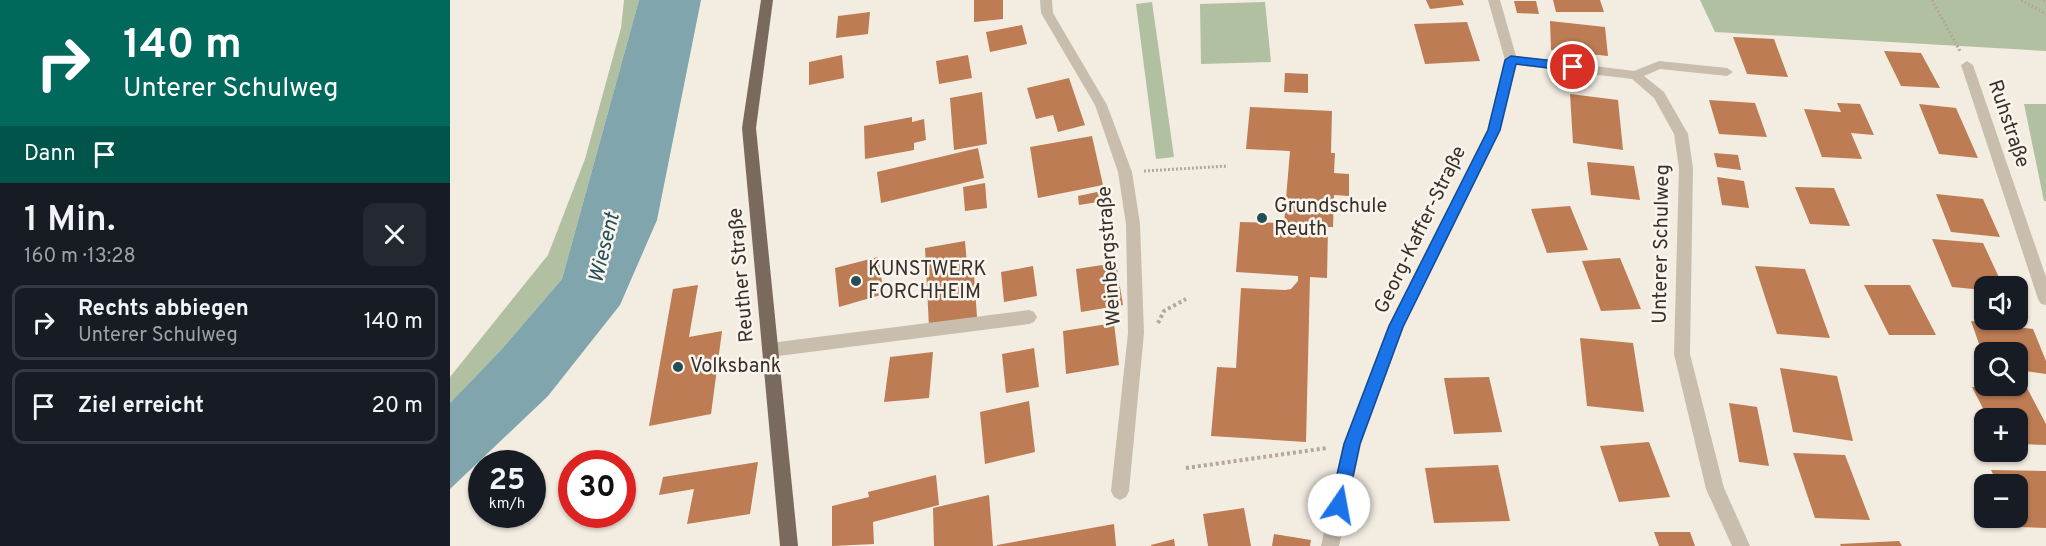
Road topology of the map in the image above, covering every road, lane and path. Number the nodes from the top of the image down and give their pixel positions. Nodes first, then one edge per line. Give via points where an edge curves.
1 (767, 0) edge
2 (1046, 0) edge
3 (1494, 0) edge
4 (1932, 0) edge
5 (2021, 0) edge
6 (2046, 14) edge
7 (1511, 60) junction
8 (1967, 65) joint
9 (1726, 72) dead end
10 (1635, 75) junction
11 (1228, 166) dead end
12 (1125, 172) junction
13 (1186, 299) dead end
14 (2046, 299) edge
15 (1029, 317) dead end
16 (1136, 333) junction
17 (770, 350) junction
18 (1352, 444) junction
19 (1186, 468) dead end
20 (1120, 491) dead end
21 (789, 546) edge
22 (1330, 546) edge
23 (1741, 546) edge

1 - 17 main road, Reuther Straße via 749,128
2 - 12 street, Weinbergstraße via 1047,13 1101,105
3 - 7 street, Georg-Kaffer-Straße
4 - 8 path
5 - 6 path
7 - 10 street
7 - 18 street, Georg-Kaffer-Straße via 1494,130 1396,326
8 - 14 street, Ruhstraße
9 - 10 street via 1659,65
10 - 23 street, Unterer Schulweg via 1659,95 1681,134 1686,168 1682,354 1715,489
11 - 12 path
12 - 16 street, Weinbergstraße via 1133,224
13 - 16 path via 1164,311 1156,327
15 - 17 street
16 - 20 street, Weinbergstraße
17 - 21 main road, Reuther Straße
18 - 19 path
18 - 22 street, Georg-Kaffer-Straße

